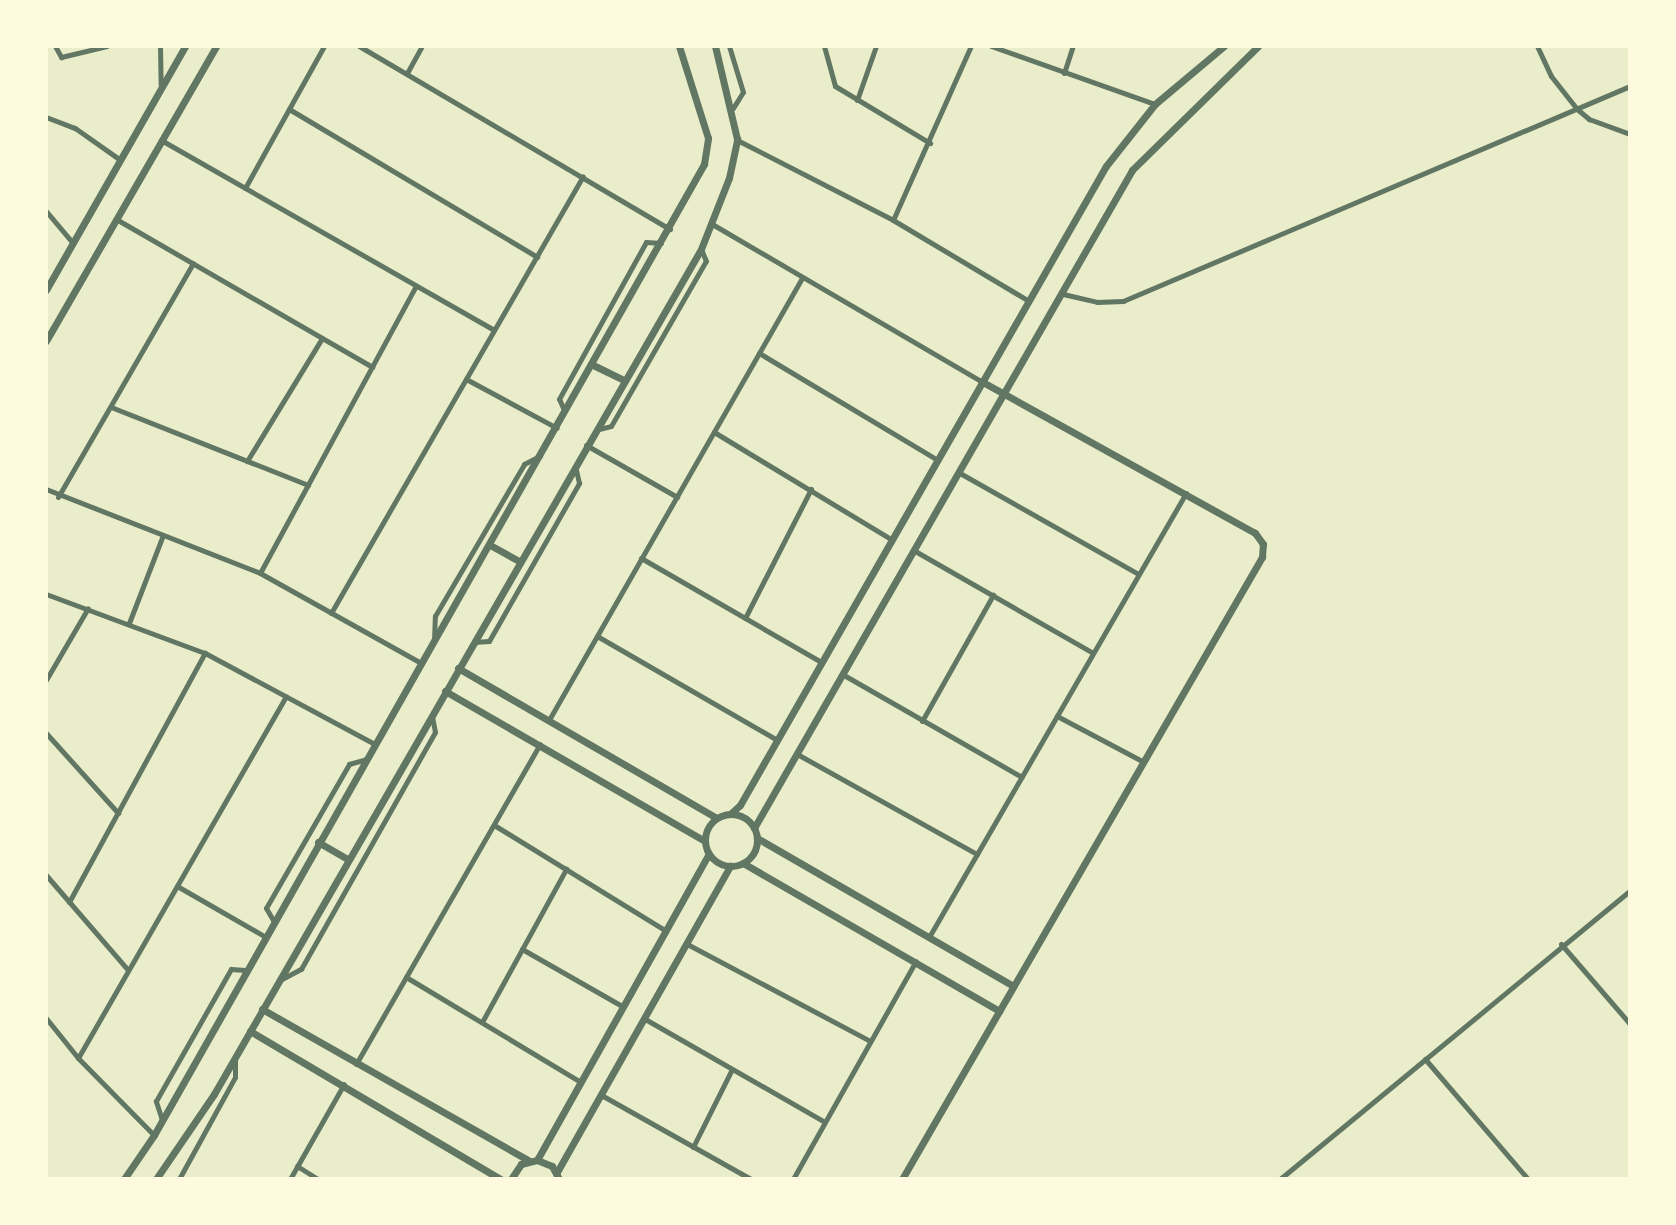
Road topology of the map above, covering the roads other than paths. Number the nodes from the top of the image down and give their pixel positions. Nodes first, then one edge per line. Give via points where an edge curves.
1 (55, 46) edge
2 (107, 46) edge
3 (160, 46) edge
4 (185, 46) edge
5 (216, 46) edge
6 (324, 46) edge
7 (359, 46) edge
8 (422, 46) edge
9 (679, 46) edge
10 (715, 46) edge
11 (729, 46) edge
12 (824, 46) edge
13 (876, 46) edge
14 (971, 46) edge
15 (991, 46) edge
16 (1073, 46) edge
17 (1224, 46) edge
18 (1258, 46) edge
19 (1537, 46) edge
20 (407, 73) junction
21 (1064, 73) junction
22 (161, 86) junction
23 (1630, 86) edge
24 (857, 100) junction
25 (1155, 104) junction
26 (733, 108) junction
27 (289, 109) junction
28 (1577, 109) junction
29 (46, 117) edge
30 (1630, 134) edge
31 (737, 139) junction
32 (161, 140) junction
33 (930, 143) junction
34 (119, 159) junction
35 (583, 176) junction
36 (245, 188) junction
37 (46, 211) edge
38 (116, 219) junction
39 (893, 220) junction
40 (712, 224) junction
41 (670, 229) junction
42 (72, 242) junction
43 (662, 243) junction
44 (701, 249) junction
45 (537, 257) junction
46 (193, 263) junction
47 (802, 278) junction
48 (416, 286) junction
49 (46, 290) edge
50 (1063, 294) junction
51 (1027, 300) junction
52 (494, 331) junction
53 (48, 332) edge
54 (322, 338) junction
55 (46, 341) edge
56 (759, 353) junction
57 (593, 365) junction
58 (372, 367) junction
59 (466, 379) junction
60 (624, 380) junction
61 (981, 381) junction
62 (1003, 395) junction
63 (111, 407) junction
64 (565, 413) junction
65 (557, 428) junction
66 (594, 431) junction
67 (714, 432) junction
68 (586, 445) junction
69 (541, 455) junction
70 (936, 459) junction
71 (247, 461) junction
72 (574, 465) junction
73 (958, 472) junction
74 (308, 485) junction
75 (46, 489) edge
76 (811, 489) junction
77 (1186, 493) junction
78 (58, 497) junction
79 (677, 497) junction
80 (163, 535) junction
81 (889, 538) junction
82 (490, 545) junction
83 (915, 551) junction
84 (641, 558) junction
85 (519, 561) junction
86 (260, 573) junction
87 (1138, 574) junction
88 (46, 594) edge
89 (993, 595) junction
90 (88, 608) junction
91 (331, 613) junction
92 (745, 618) junction
93 (129, 623) junction
94 (597, 636) junction
95 (434, 641) junction
96 (473, 642) junction
97 (205, 653) junction
98 (1093, 653) junction
99 (821, 662) junction
100 (421, 664) junction
101 (458, 668) junction
102 (842, 674) junction
103 (46, 680) edge
104 (445, 691) junction
105 (286, 697) junction
106 (432, 714) junction
107 (1057, 716) junction
108 (550, 718) junction
109 (922, 721) junction
110 (46, 733) edge
111 (777, 740) junction
112 (540, 743) junction
113 (375, 744) junction
114 (797, 754) junction
115 (366, 759) junction
116 (1140, 760) junction
117 (1022, 777) junction
118 (118, 813) junction
119 (730, 814) junction
120 (717, 818) junction
121 (494, 825) junction
122 (754, 828) junction
123 (757, 838) junction
124 (705, 841) junction
125 (318, 842) junction
126 (709, 854) junction
127 (977, 854) junction
128 (348, 859) junction
129 (743, 863) junction
130 (730, 866) junction
131 (566, 869) junction
132 (46, 875) edge
133 (177, 886) junction
134 (1630, 890) edge
135 (69, 902) junction
136 (273, 920) junction
137 (665, 930) junction
138 (264, 936) junction
139 (928, 938) junction
140 (687, 944) junction
141 (1561, 944) junction
142 (522, 949) junction
143 (916, 961) junction
144 (128, 970) junction
145 (245, 970) junction
146 (406, 977) junction
147 (279, 980) junction
148 (1013, 986) junction
149 (622, 1006) junction
150 (262, 1009) junction
151 (999, 1011) junction
152 (46, 1018) edge
153 (645, 1019) junction
154 (482, 1022) junction
155 (1630, 1024) edge
156 (250, 1031) junction
157 (870, 1041) junction
158 (234, 1057) junction
159 (78, 1058) junction
160 (1425, 1059) junction
161 (356, 1064) junction
162 (732, 1069) junction
163 (579, 1081) junction
164 (344, 1084) junction
165 (603, 1096) junction
166 (162, 1120) junction
167 (825, 1122) junction
168 (154, 1135) junction
169 (693, 1147) junction
170 (532, 1160) junction
171 (297, 1166) junction
172 (558, 1176) edge
173 (124, 1179) edge
174 (156, 1179) edge
175 (179, 1179) edge
176 (290, 1179) edge
177 (318, 1179) edge
178 (500, 1179) edge
179 (511, 1179) edge
180 (751, 1179) edge
181 (793, 1179) edge
182 (902, 1179) edge
183 (1280, 1179) edge
184 (1528, 1179) edge

1 - 2 street via 61,57
3 - 22 street
4 - 22 street
5 - 32 street
6 - 27 street
7 - 20 street
8 - 20 street
9 - 41 street via 708,138 704,164
10 - 26 street
11 - 26 street via 743,92
12 - 24 street via 835,86
13 - 24 street
14 - 33 street
15 - 21 street
16 - 21 street
17 - 25 street
18 - 50 street via 1132,170
19 - 28 street via 1551,76
20 - 35 street
21 - 25 street
22 - 34 street
23 - 28 street
24 - 33 street
25 - 51 street via 1106,166
26 - 31 street
27 - 36 street
27 - 45 street
28 - 30 street
28 - 50 street via 1123,301 1097,302
29 - 34 street via 75,128
31 - 39 street
31 - 40 street
32 - 36 street
32 - 38 street
33 - 39 street
34 - 42 street
35 - 41 street
35 - 45 street
36 - 48 street
37 - 42 street
38 - 46 street
38 - 53 street
39 - 51 street
40 - 44 street
40 - 47 street
41 - 43 street
42 - 49 street
43 - 57 street
43 - 64 street via 646,242 559,399
44 - 60 street
44 - 66 street via 706,261 611,426
45 - 52 street
46 - 54 street
46 - 63 street
47 - 56 street
47 - 61 street
48 - 52 street
48 - 58 street
50 - 62 street
51 - 61 street
52 - 59 street
53 - 55 street
54 - 58 street
54 - 71 street
56 - 67 street
56 - 70 street
57 - 60 street
57 - 64 street
58 - 74 street
59 - 65 street
59 - 91 street
60 - 66 street
61 - 62 street
61 - 70 street
62 - 73 street
62 - 77 street
63 - 71 street
63 - 78 street
64 - 65 street
65 - 69 street
66 - 68 street
67 - 76 street
67 - 79 street
68 - 72 street
68 - 79 street
69 - 82 street
69 - 95 street via 524,464 435,616
70 - 81 street
71 - 74 street
72 - 85 street
72 - 96 street via 579,483 489,641
73 - 83 street
73 - 87 street
74 - 86 street
75 - 78 street
76 - 81 street
76 - 92 street
77 - 87 street
77 - 116 street via 1255,533 1263,544 1262,557
78 - 80 street
79 - 84 street
80 - 86 street
80 - 93 street
81 - 99 street
82 - 85 street
82 - 95 street
83 - 89 street
83 - 102 street
84 - 92 street
84 - 94 street
85 - 96 street
86 - 91 street
87 - 98 street
88 - 90 street
89 - 98 street
89 - 109 street
90 - 93 street
90 - 103 street
91 - 100 street
92 - 99 street
93 - 97 street
94 - 108 street
94 - 111 street
95 - 100 street
96 - 101 street
97 - 105 street
97 - 118 street
98 - 107 street
99 - 111 street
100 - 113 street
101 - 104 street
101 - 108 street
102 - 109 street
102 - 114 street
104 - 106 street
104 - 112 street
105 - 113 street
105 - 133 street
106 - 128 street
106 - 147 street via 435,732 301,969
107 - 116 street
107 - 117 street
108 - 120 street
109 - 117 street
110 - 118 street
111 - 119 street
112 - 121 street
112 - 124 street
113 - 115 street
114 - 122 street
114 - 127 street
115 - 125 street
115 - 136 street via 349,764 266,908
116 - 148 street
117 - 127 street
118 - 135 street
119 - 120 street
119 - 122 street via 744,817
120 - 124 street
121 - 131 street
121 - 146 street
122 - 123 street
123 - 129 street
123 - 139 street
124 - 126 street
125 - 128 street
125 - 136 street
126 - 130 street
126 - 137 street
127 - 139 street
128 - 147 street
129 - 130 street
129 - 143 street
130 - 140 street
131 - 137 street
131 - 142 street
132 - 135 street
133 - 138 street
133 - 144 street
134 - 141 street
135 - 144 street
136 - 138 street
137 - 149 street
138 - 145 street
139 - 148 street
140 - 153 street
140 - 157 street
141 - 155 street
141 - 160 street
142 - 149 street
142 - 154 street
143 - 151 street
143 - 157 street
144 - 159 street
145 - 166 street
145 - 166 street via 231,969 156,1101
146 - 154 street
146 - 161 street
147 - 150 street
148 - 151 street
149 - 163 street
150 - 156 street
150 - 161 street
151 - 182 street
152 - 159 street
153 - 162 street
153 - 165 street
154 - 163 street
156 - 158 street
156 - 164 street
157 - 167 street
158 - 174 street
158 - 175 street via 235,1077
159 - 168 street
160 - 183 street
160 - 184 street
161 - 170 street
162 - 167 street
162 - 169 street
163 - 170 street
164 - 171 street
164 - 178 street
165 - 169 street
165 - 172 street
166 - 168 street
167 - 181 street
168 - 173 street
169 - 180 street
170 - 172 street
170 - 179 street
171 - 176 street
171 - 177 street

